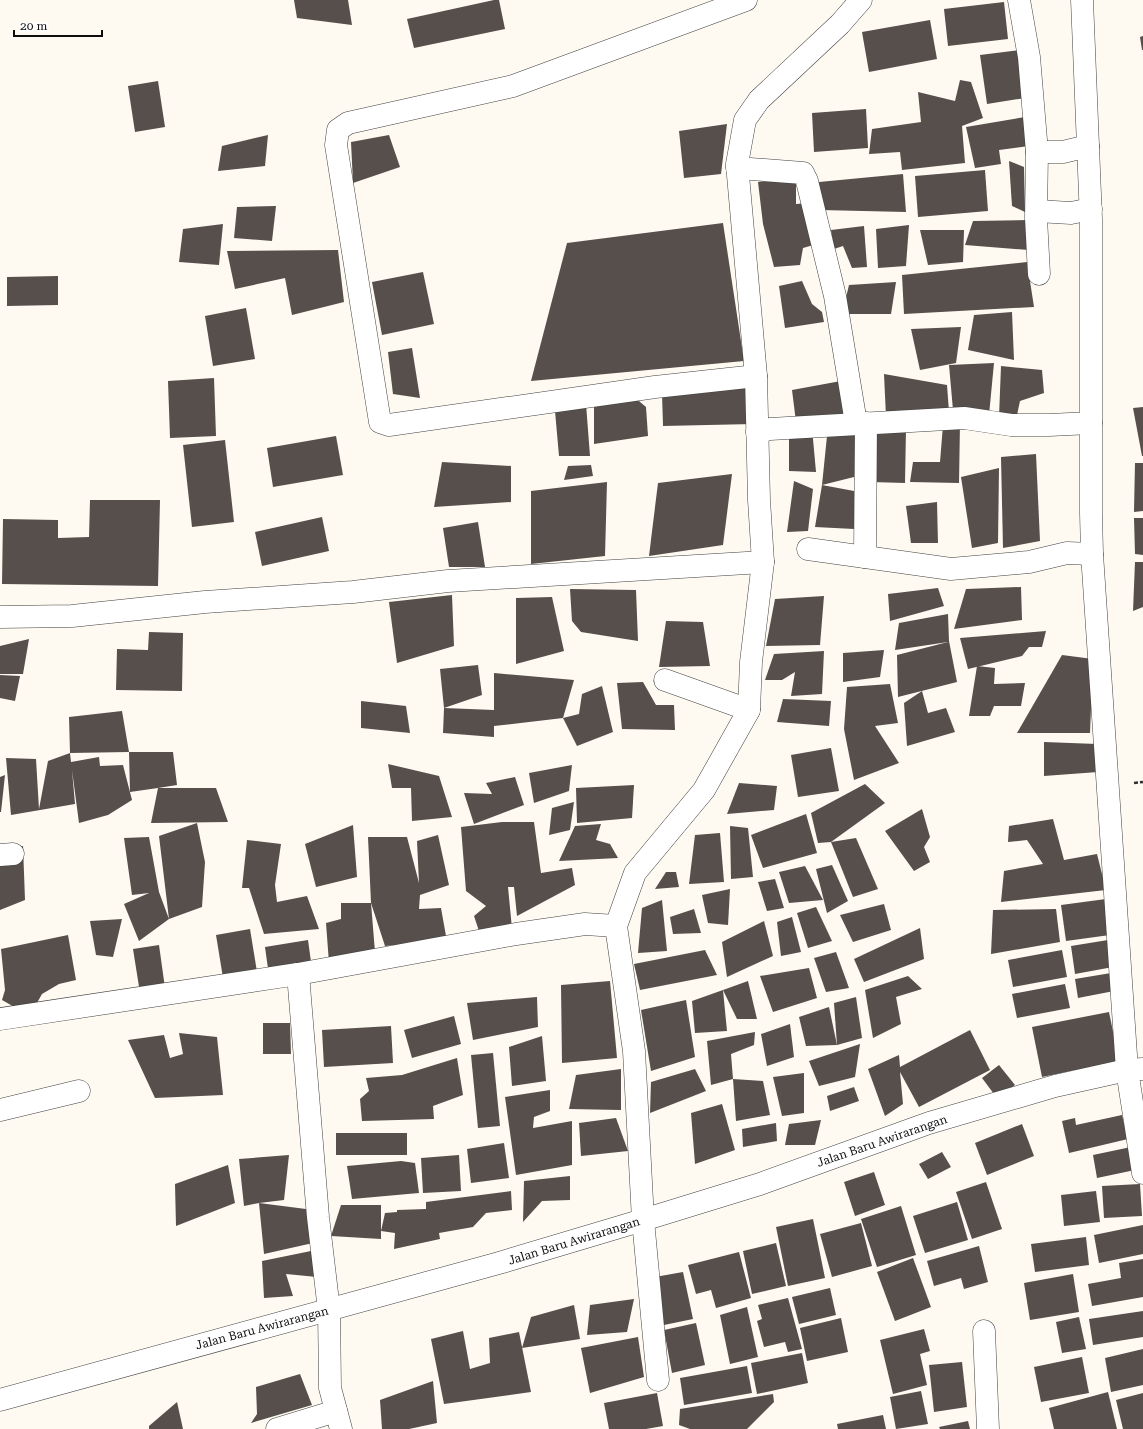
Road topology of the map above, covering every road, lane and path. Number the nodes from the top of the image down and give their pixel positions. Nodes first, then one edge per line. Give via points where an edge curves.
1 (746, 0) edge
2 (861, 0) edge
3 (1019, 0) edge
4 (1082, 0) edge
5 (1088, 146) junction
6 (1048, 152) junction
7 (737, 168) junction
8 (1064, 211) junction
9 (1039, 274) dead end
10 (756, 376) junction
11 (861, 423) junction
12 (1087, 423) junction
13 (757, 432) junction
14 (808, 549) dead end
15 (1092, 554) junction
16 (865, 557) junction
17 (763, 562) junction
18 (0, 617) edge
19 (664, 680) dead end
20 (749, 710) junction
21 (616, 926) junction
22 (298, 974) junction
23 (0, 1019) edge
24 (1135, 1070) edge
25 (79, 1091) dead end
26 (0, 1110) edge
27 (1143, 1174) edge
28 (643, 1220) junction
29 (329, 1310) junction
30 (984, 1331) dead end
31 (658, 1380) dead end
32 (0, 1400) edge
33 (338, 1420) edge
34 (277, 1429) edge
35 (988, 1429) edge

1 - 10 street via 513,86 348,123 338,130 336,145 380,422 389,425 655,387
2 - 7 street via 840,24 759,100 745,120
3 - 6 street
4 - 5 street
5 - 6 street
5 - 8 street
6 - 8 street
7 - 10 street
7 - 11 street via 803,173 807,181 835,296
8 - 9 street
8 - 12 street
10 - 13 street
11 - 12 street via 964,418 1011,425
11 - 13 street
11 - 16 street
12 - 15 street
13 - 17 street
14 - 16 street
15 - 16 street via 1067,553 1029,562 951,569
15 - 24 street
17 - 18 street via 448,581 353,592 205,602 72,616
17 - 20 street via 751,662
19 - 20 street
20 - 21 street via 704,790 635,872
21 - 22 street via 585,924 516,934
21 - 28 street via 634,1051
22 - 23 street
22 - 29 street via 318,1217
24 - 27 street
24 - 28 street, Jalan Baru Awirarangan via 1055,1086 929,1123 760,1184
25 - 26 street
28 - 29 street, Jalan Baru Awirarangan
28 - 31 street
29 - 32 street, Jalan Baru Awirarangan
29 - 33 street via 330,1388
30 - 35 street
33 - 34 street

